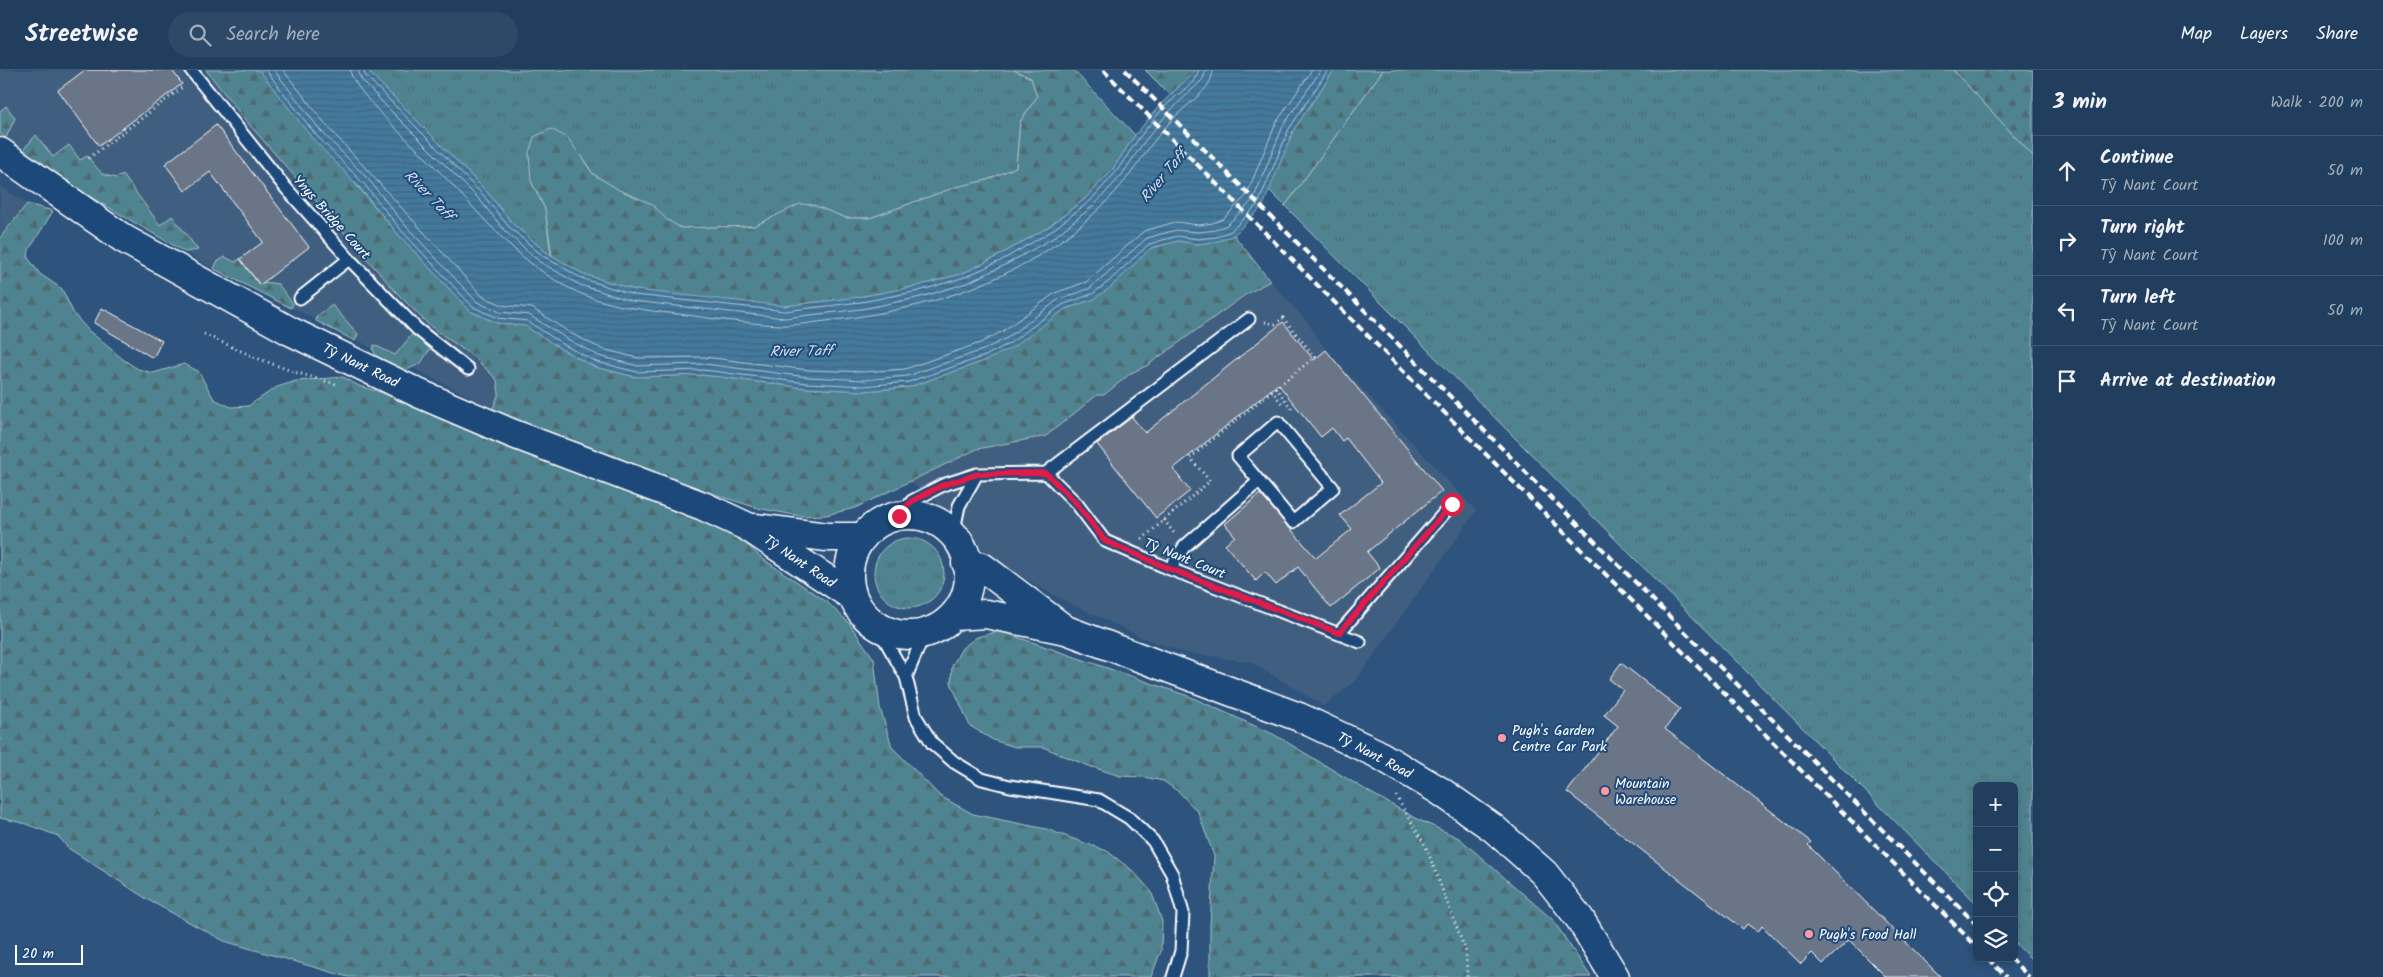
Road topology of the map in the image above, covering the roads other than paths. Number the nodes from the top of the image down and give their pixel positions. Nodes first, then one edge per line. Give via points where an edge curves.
1 (193, 74) edge
2 (0, 152) edge
3 (349, 259) junction
4 (300, 298) dead end
5 (1249, 319) dead end
6 (468, 369) dead end
7 (1046, 473) junction
8 (978, 474) junction
9 (1259, 481) junction
10 (1452, 504) dead end
11 (899, 516) junction
12 (748, 527) junction
13 (953, 535) junction
14 (863, 536) junction
15 (966, 563) junction
16 (1170, 569) junction
17 (852, 596) junction
18 (954, 616) junction
19 (877, 626) junction
20 (1066, 630) junction
21 (924, 632) junction
22 (1339, 633) junction
23 (1360, 642) dead end
24 (906, 677) junction
25 (1173, 977) edge
26 (1615, 977) edge

1 - 3 lane, Ynys Bridge Court via 285,188
2 - 12 main road, Tŷ Nant Road via 124,239 290,331 418,393 511,433 704,506
3 - 4 lane
3 - 6 lane, Ynys Bridge Court via 417,329
5 - 7 lane
7 - 8 lane
7 - 16 lane, Tŷ Nant Court via 1077,504 1105,541
8 - 11 lane via 943,485 912,501
8 - 13 lane via 959,506
9 - 9 lane via 1238,456 1278,422 1333,488 1293,522
9 - 16 lane via 1184,546
10 - 22 lane
11 - 13 main road, Tŷ Nant Road via 917,516 937,522
11 - 14 main road, Tŷ Nant Road via 879,523
12 - 14 main road, Tŷ Nant Road via 827,538
12 - 17 main road, Tŷ Nant Road
13 - 15 main road, Tŷ Nant Road
14 - 17 main road, Tŷ Nant Road via 852,554 848,575
15 - 18 main road, Tŷ Nant Road via 969,573 965,598
15 - 20 main road, Tŷ Nant Road via 982,567
16 - 22 lane, Tŷ Nant Court
17 - 19 main road, Tŷ Nant Road via 861,613
18 - 20 main road, Tŷ Nant Road via 986,614
18 - 21 main road, Tŷ Nant Road via 937,628
19 - 21 main road, Tŷ Nant Road via 896,634
19 - 24 lane
20 - 26 main road, Tŷ Nant Road via 1299,717 1376,754 1440,791 1493,828 1544,873 1580,918
21 - 24 lane
22 - 23 lane, Tŷ Nant Court
24 - 25 lane via 916,717 932,743 954,762 982,779 1099,800 1128,818 1153,841 1172,874 1183,913 1181,951

